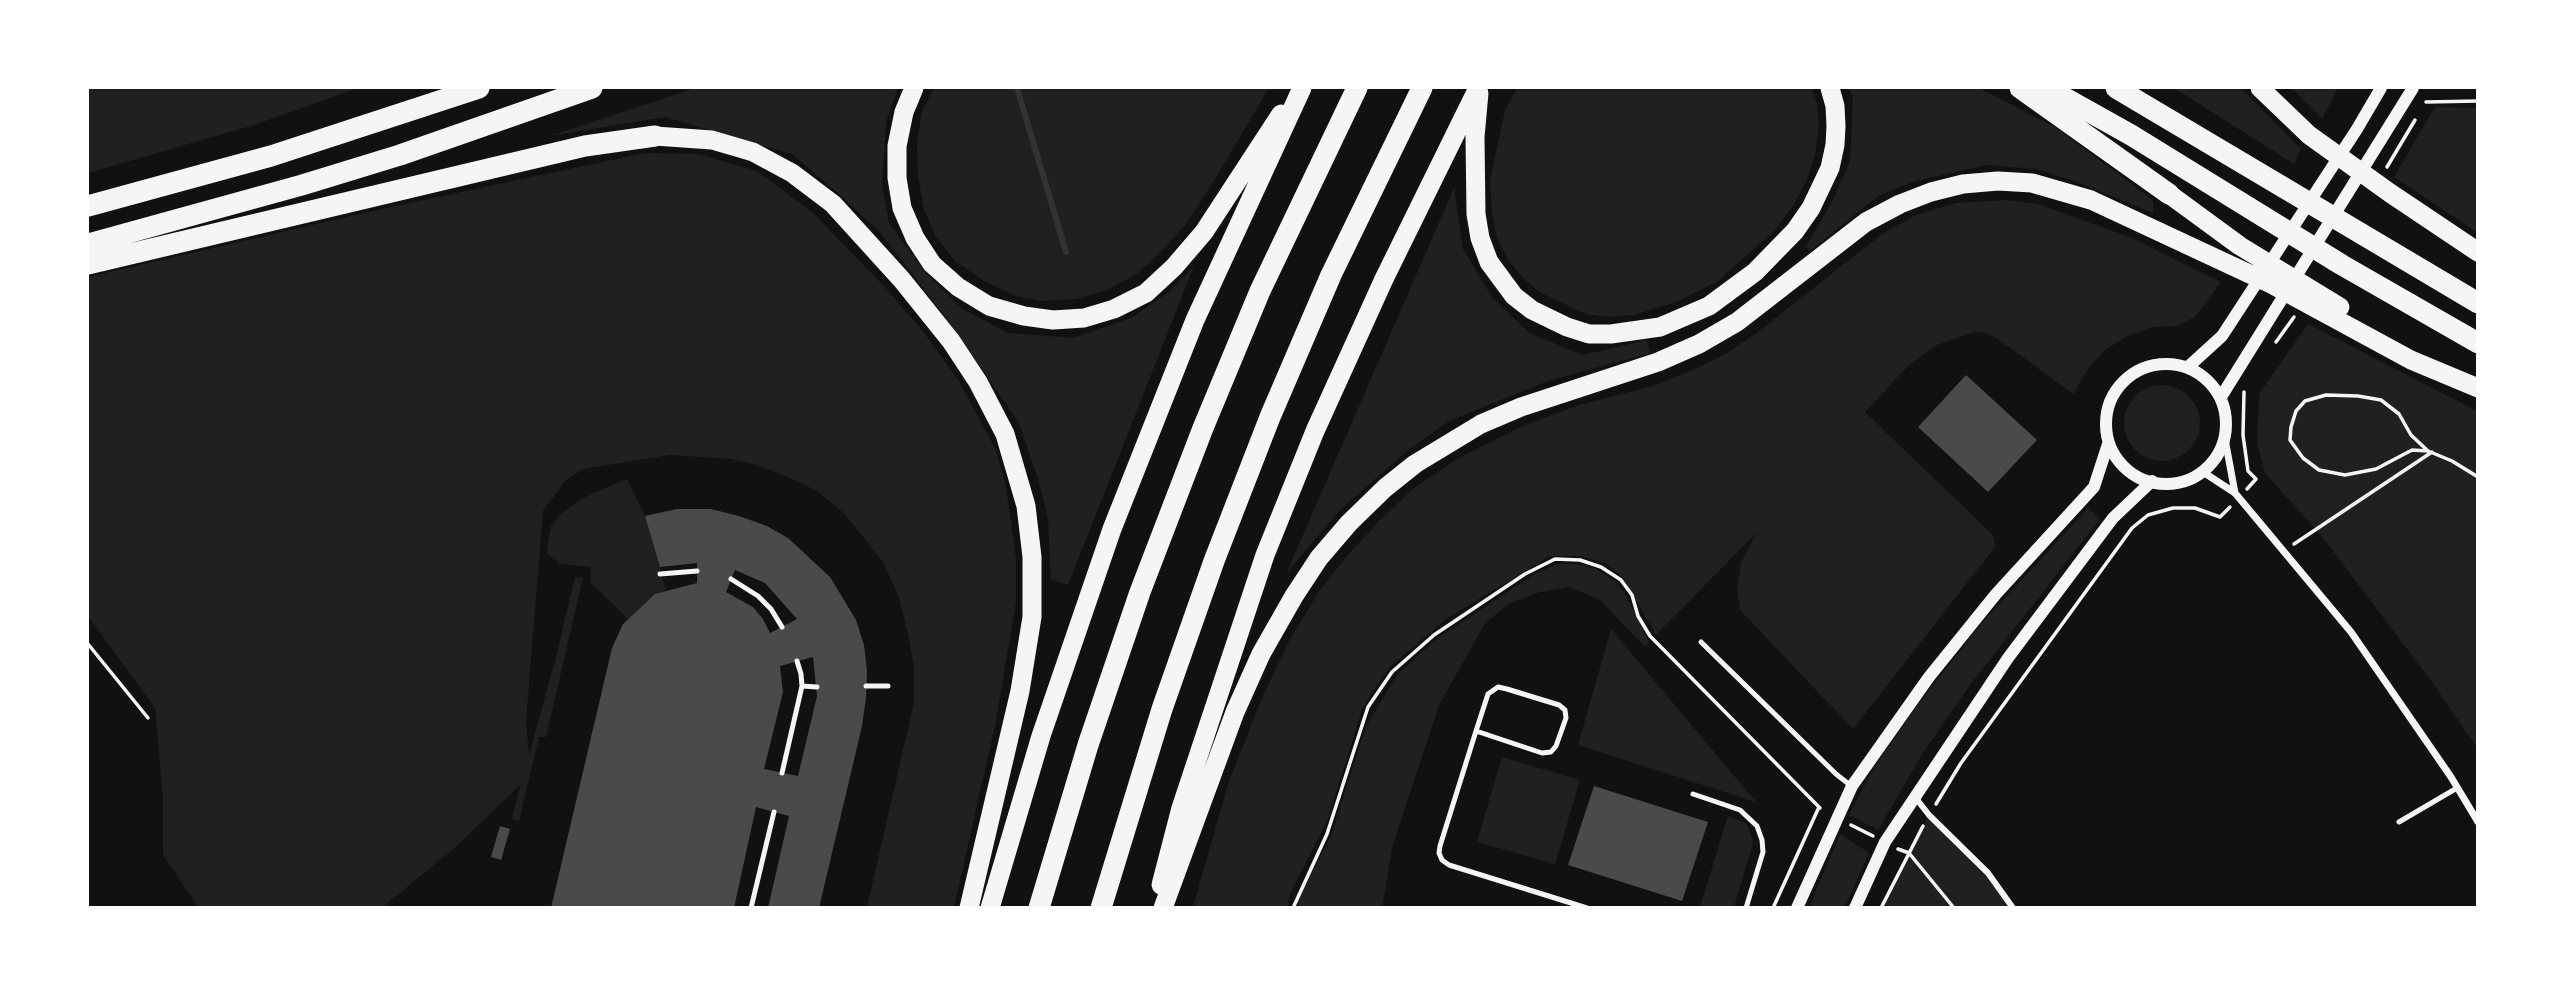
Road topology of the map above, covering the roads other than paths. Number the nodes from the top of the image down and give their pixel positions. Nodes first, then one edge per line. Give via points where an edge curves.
1 (442, 88) edge
2 (479, 88) edge
3 (592, 88) edge
4 (914, 88) edge
5 (1301, 88) edge
6 (1357, 88) edge
7 (1422, 88) edge
8 (1478, 88) edge
9 (1830, 88) edge
10 (2020, 88) edge
11 (2047, 88) edge
12 (2116, 88) edge
13 (2260, 88) edge
14 (2381, 88) edge
15 (2413, 88) edge
16 (371, 124) junction
17 (655, 136) joint
18 (2169, 194) joint
19 (88, 206) edge
20 (88, 244) edge
21 (2477, 251) edge
22 (88, 264) edge
23 (2477, 303) edge
24 (2323, 304) junction
25 (2477, 343) edge
26 (2188, 367) junction
27 (2477, 387) edge
28 (2221, 397) junction
29 (2225, 439) junction
30 (2108, 444) junction
31 (2203, 472) junction
32 (2152, 481) junction
33 (2236, 496) junction
34 (696, 571) dead end
35 (660, 574) dead end
36 (731, 579) dead end
37 (782, 627) dead end
38 (1701, 642) dead end
39 (797, 662) dead end
40 (802, 686) junction
41 (866, 686) dead end
42 (888, 686) dead end
43 (817, 687) dead end
44 (1476, 731) junction
45 (782, 773) dead end
46 (1852, 786) junction
47 (2458, 788) junction
48 (1693, 794) dead end
49 (1915, 797) junction
50 (774, 812) dead end
51 (2399, 822) dead end
52 (2477, 822) edge
53 (751, 908) edge
54 (969, 908) edge
55 (990, 908) edge
56 (1039, 908) edge
57 (1101, 908) edge
58 (1155, 908) edge
59 (1163, 908) edge
60 (1587, 908) edge
61 (1746, 908) edge
62 (1797, 908) edge
63 (1855, 908) edge
64 (2013, 908) edge

1 - 16 highway
2 - 16 highway
3 - 20 highway via 400,155
4 - 5 highway via 897,146 897,178 902,208 915,238 932,264 989,306 1053,320 1084,318 1114,309 1146,293 1174,267 1204,232 1265,134
5 - 55 highway via 1195,320 1121,505 1053,699
6 - 56 highway via 1260,291 1198,441 1118,656
7 - 57 highway via 1331,275 1270,417 1161,709
8 - 9 highway via 1476,214 1489,262 1514,296 1532,310 1589,334 1611,334 1660,327 1709,306 1755,272 1796,231 1830,168 1836,126
8 - 58 highway via 1315,431 1265,555 1181,808
10 - 18 highway
11 - 25 highway
12 - 23 highway
13 - 21 highway via 2309,135
14 - 26 street via 2234,319
15 - 28 street
16 - 19 highway
17 - 22 highway via 585,145
17 - 54 highway via 712,140 753,152 792,173 833,204 951,341 1005,434 1026,506 1032,617 1022,681
18 - 24 highway
24 - 27 highway via 2411,360
24 - 59 highway via 2091,200 2032,183 1963,184 1931,192 1866,222 1737,322 1658,362 1481,424 1385,488 1349,523 1319,558 1261,654
26 - 28 street via 2206,377
26 - 30 street via 2170,363 2146,366 2126,378 2110,399 2105,423
28 - 29 street
29 - 31 street
29 - 33 street
30 - 32 street via 2128,472
30 - 46 street via 2094,487 1970,625
31 - 32 street via 2180,483
31 - 33 street
32 - 49 street via 2105,529 2008,658
33 - 47 street via 2351,632
34 - 35 lane
36 - 37 lane via 758,596
38 - 46 lane
39 - 40 lane
40 - 43 lane
40 - 45 lane
41 - 42 lane
44 - 44 lane via 1551,752 1565,710 1498,687 1488,694
44 - 60 lane via 1440,845 1442,860
46 - 62 street
47 - 51 lane
47 - 52 street
48 - 61 lane via 1740,810 1757,826 1763,852
49 - 63 street via 1885,842
49 - 64 street via 1988,873
50 - 53 lane

